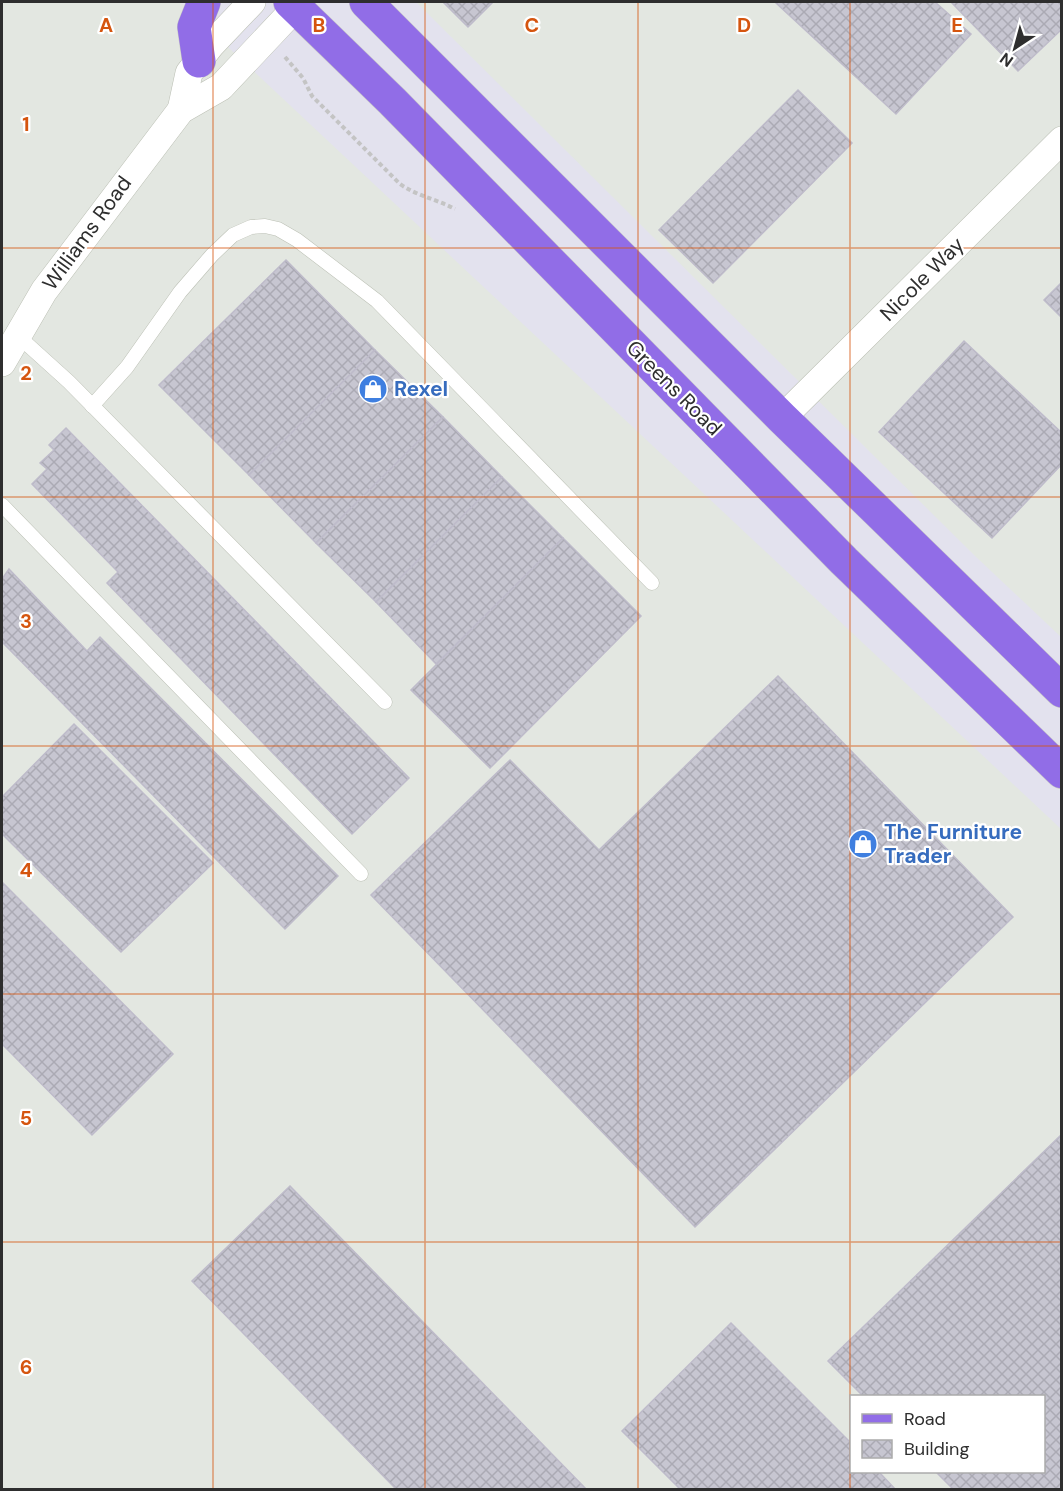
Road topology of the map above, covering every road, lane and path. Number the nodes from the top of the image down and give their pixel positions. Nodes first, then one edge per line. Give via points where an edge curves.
1 (204, 2) edge
2 (252, 2) edge
3 (366, 2) edge
4 (296, 3) edge
5 (266, 38) junction
6 (199, 61) junction
7 (181, 110) junction
8 (1062, 140) edge
9 (460, 212) dead end
10 (17, 335) junction
11 (2, 363) edge
12 (92, 406) junction
13 (782, 418) junction
14 (2, 506) edge
15 (652, 583) dead end
16 (1062, 691) edge
17 (385, 702) dead end
18 (1062, 772) edge
19 (361, 874) dead end

1 - 6 main road via 194,27
2 - 6 street, Williams Road
3 - 13 main road
4 - 5 street, Williams Road
4 - 18 main road, Greens Road via 844,561
5 - 7 street, Williams Road via 221,87
5 - 9 path via 303,78 312,96 400,184
6 - 7 street, Williams Road via 189,73
7 - 10 street, Williams Road via 51,282
8 - 13 street, Nicole Way
10 - 11 street, Williams Road
10 - 12 lane
12 - 15 lane via 127,367 212,255 233,235 251,227 278,230 337,269 377,302
12 - 17 lane
13 - 16 main road
14 - 19 lane

